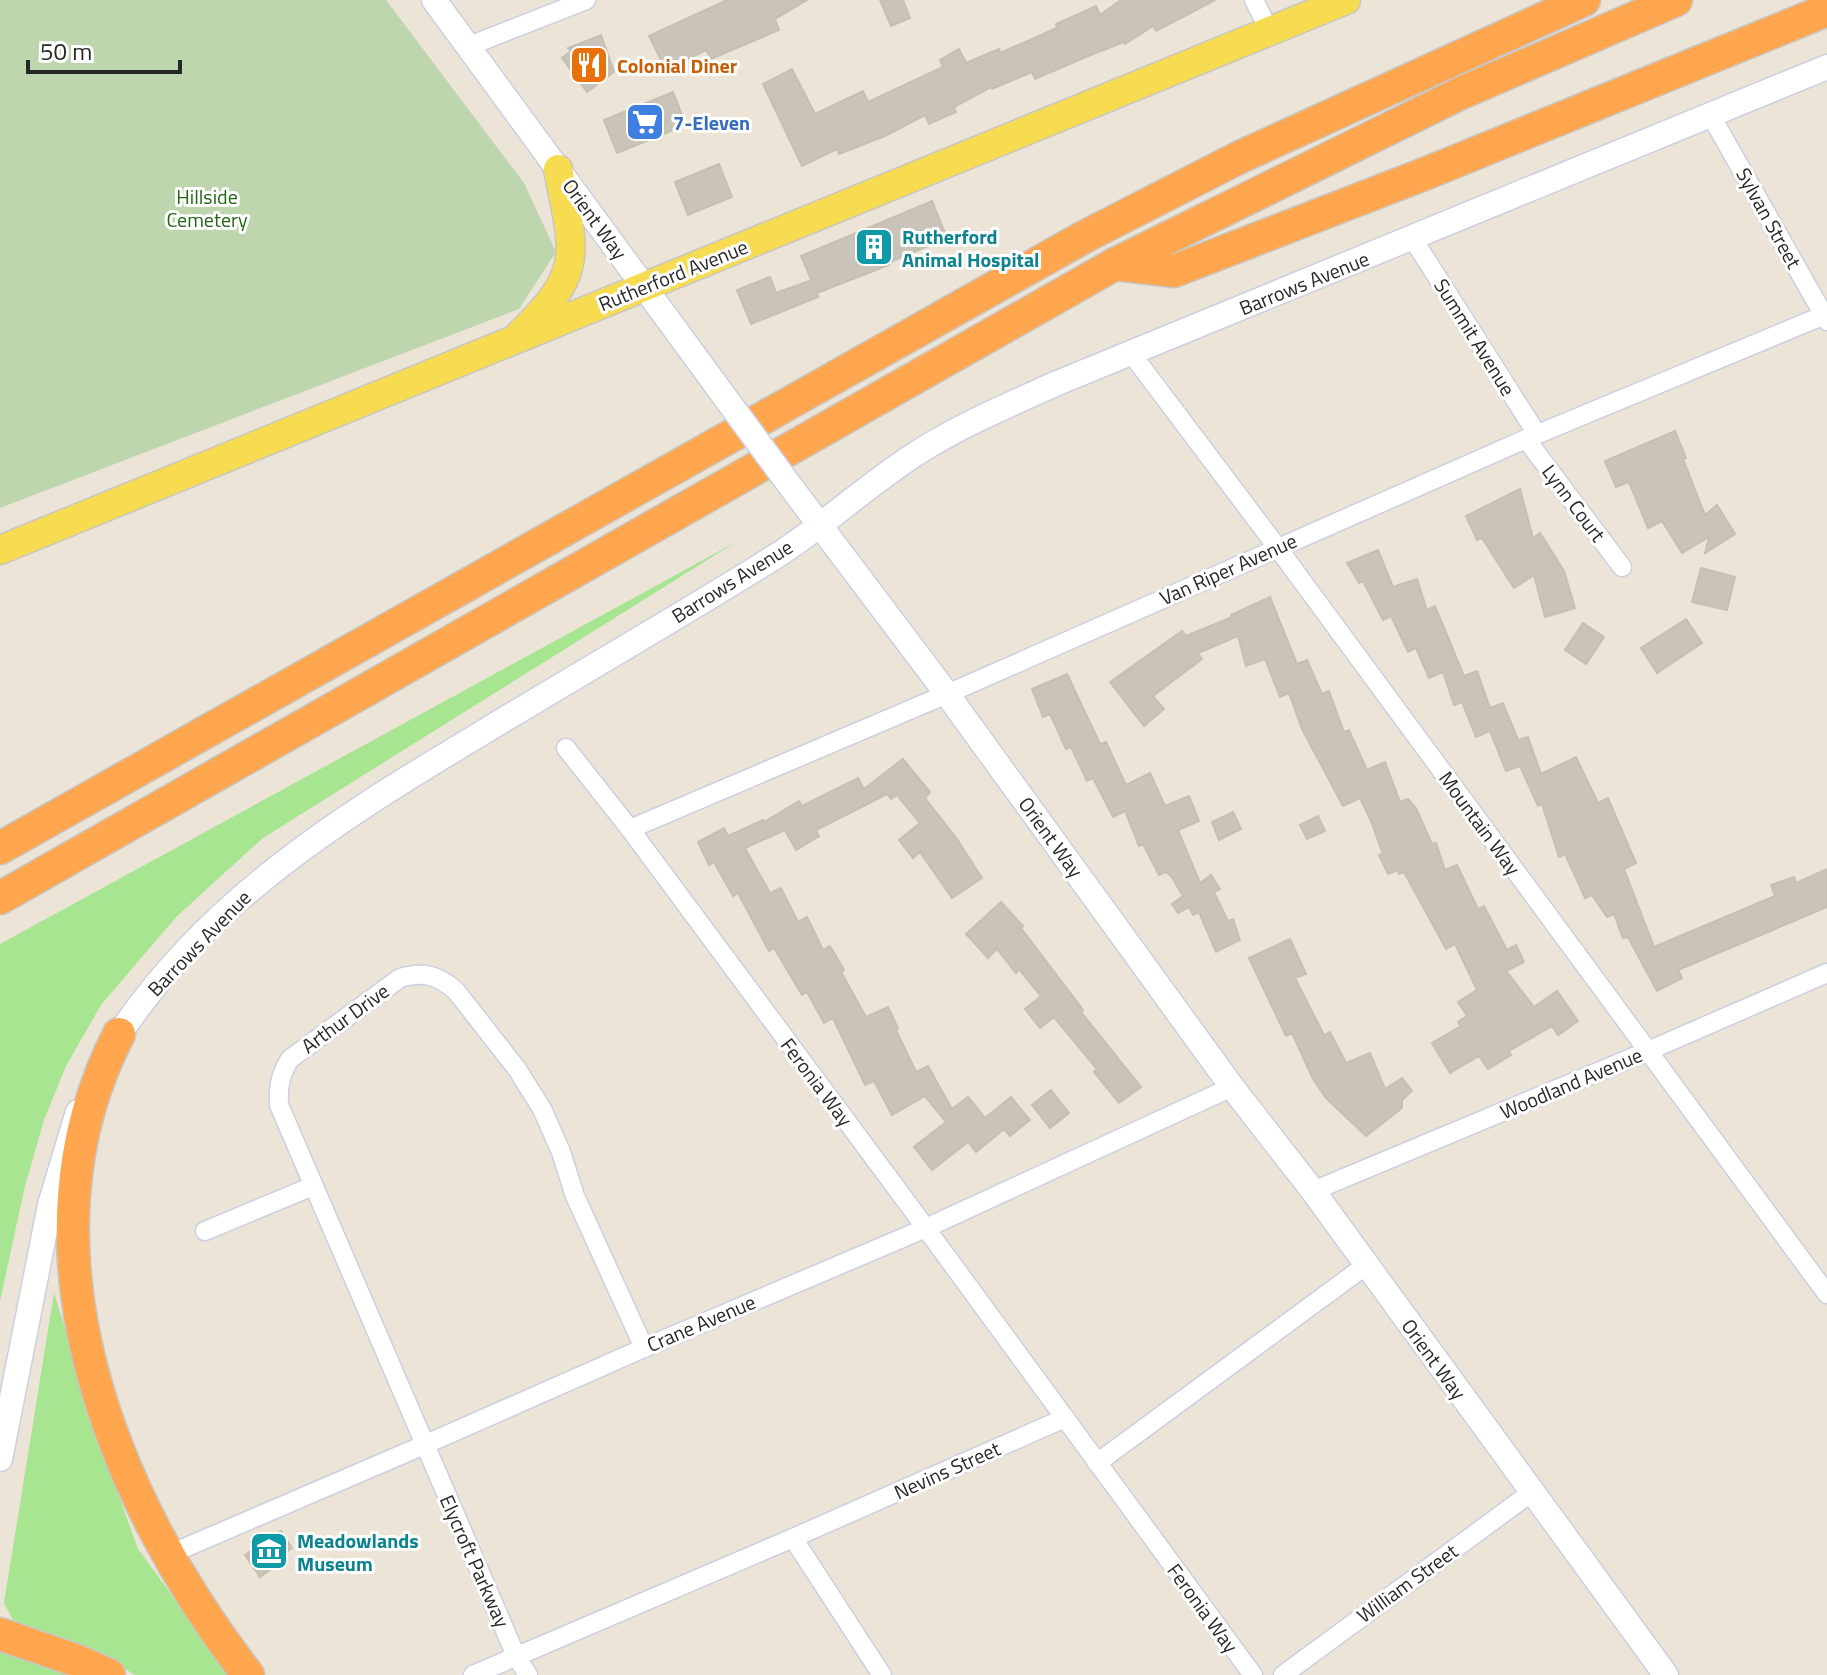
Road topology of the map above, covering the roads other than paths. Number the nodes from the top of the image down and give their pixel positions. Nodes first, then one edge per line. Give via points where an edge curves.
1 (434, 0) edge
2 (586, 0) edge
3 (1254, 0) edge
4 (1346, 0) edge
5 (1584, 0) edge
6 (1676, 0) edge
7 (1827, 10) edge
8 (1269, 30) junction
9 (469, 46) junction
10 (1827, 67) edge
11 (1710, 114) junction
12 (558, 169) junction
13 (1413, 239) junction
14 (1115, 264) junction
15 (645, 287) junction
16 (1826, 317) edge
17 (511, 342) junction
18 (1131, 353) junction
19 (1532, 436) junction
20 (819, 525) junction
21 (1277, 547) junction
22 (0, 550) edge
23 (1622, 567) dead end
24 (947, 694) junction
25 (566, 748) dead end
26 (630, 829) junction
27 (0, 848) edge
28 (0, 898) edge
29 (1827, 973) edge
30 (119, 1034) junction
31 (1648, 1051) junction
32 (1232, 1087) junction
33 (313, 1186) junction
34 (1313, 1191) junction
35 (926, 1228) junction
36 (205, 1231) dead end
37 (1365, 1266) junction
38 (1827, 1294) edge
39 (644, 1348) junction
40 (1065, 1418) junction
41 (424, 1445) junction
42 (0, 1459) edge
43 (1097, 1463) junction
44 (1532, 1492) junction
45 (793, 1538) junction
46 (168, 1555) junction
47 (0, 1634) edge
48 (516, 1656) junction
49 (109, 1675) edge
50 (248, 1675) edge
51 (473, 1675) edge
52 (528, 1675) edge
53 (882, 1675) edge
54 (1253, 1675) edge
55 (1283, 1675) edge
56 (1666, 1675) edge

1 - 9 street, Orient Way
2 - 9 street
3 - 8 street
4 - 8 main road, Rutherford Avenue
5 - 27 highway via 1254,150 1084,237
6 - 14 highway via 1459,94
7 - 14 highway via 1174,271
8 - 15 main road, Rutherford Avenue
9 - 12 street, Orient Way
10 - 11 street, Barrows Avenue
11 - 13 street, Barrows Avenue
11 - 16 street, Sylvan Street
12 - 15 street, Orient Way
12 - 17 main road via 571,264 546,307
13 - 18 street, Barrows Avenue
13 - 19 street, Summit Avenue
14 - 28 highway
15 - 17 main road, Rutherford Avenue
15 - 20 street, Orient Way, bridge
16 - 19 street, Van Riper Avenue
17 - 22 main road, Rutherford Avenue
18 - 20 street, Barrows Avenue via 986,415 924,448
18 - 21 street, Mountain Way
19 - 21 street, Van Riper Avenue
19 - 23 street, Lynn Court
20 - 24 street, Orient Way
20 - 30 street, Barrows Avenue via 316,838 216,920
21 - 24 street, Van Riper Avenue
21 - 31 street, Mountain Way
24 - 26 street, Van Riper Avenue
24 - 32 street, Orient Way
25 - 26 street, Feronia Way
26 - 35 street, Feronia Way
29 - 31 street, Woodland Avenue
30 - 42 street, Barrows Avenue via 83,1100 60,1164
30 - 46 highway via 97,1081 85,1125 72,1258 83,1331 101,1396 128,1473
31 - 34 street, Woodland Avenue
31 - 38 street, Mountain Way
32 - 34 street, Orient Way
32 - 35 street, Crane Avenue
33 - 36 street
33 - 39 street, Arthur Drive via 279,1105 278,1088 290,1059 400,978 414,974 444,980 517,1069 542,1109
33 - 41 street, Arthur Drive
34 - 37 street, Orient Way
35 - 39 street, Crane Avenue
35 - 40 street, Feronia Way
37 - 43 street
37 - 44 street, Orient Way
39 - 41 street, Crane Avenue
40 - 43 street
40 - 45 street, Nevins Street
41 - 46 street, Crane Avenue
41 - 48 street, Elycroft Parkway
43 - 54 street, Feronia Way
44 - 55 street, William Street
44 - 56 street, Orient Way
45 - 48 street, Nevins Street
45 - 53 street
46 - 50 highway
47 - 49 highway
48 - 51 street, Nevins Street
48 - 52 street, Elycroft Parkway

